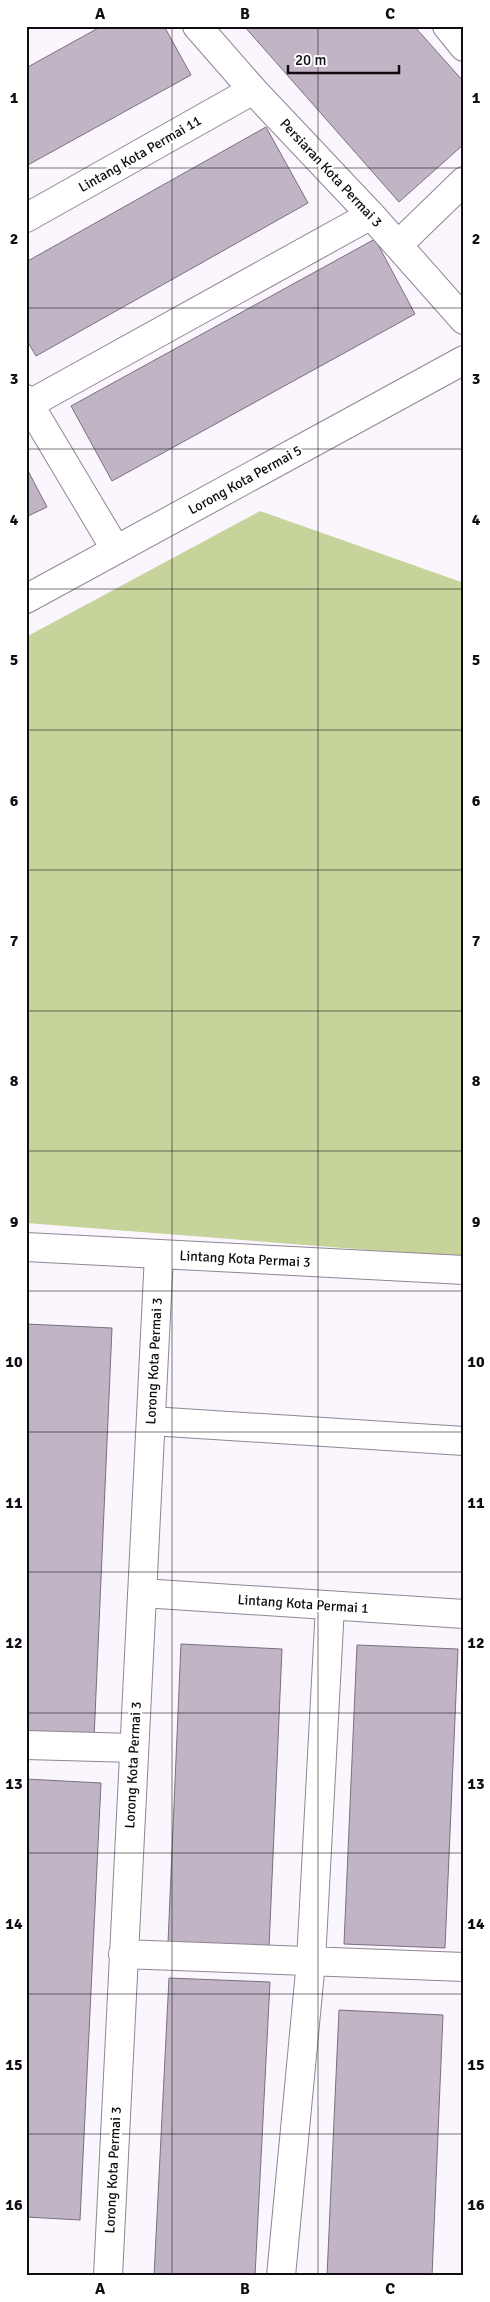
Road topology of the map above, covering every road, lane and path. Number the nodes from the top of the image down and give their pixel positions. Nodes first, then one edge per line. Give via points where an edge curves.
1 (197, 26) edge
2 (447, 26) edge
3 (464, 47) edge
4 (253, 90) junction
5 (464, 181) edge
6 (371, 215) junction
7 (26, 218) edge
8 (398, 245) junction
9 (464, 320) edge
10 (464, 360) edge
11 (27, 403) edge
12 (116, 550) junction
13 (26, 599) edge
14 (26, 1247) edge
15 (159, 1255) junction
16 (464, 1270) edge
17 (151, 1420) junction
18 (464, 1441) edge
19 (142, 1593) junction
20 (330, 1606) junction
21 (464, 1614) edge
22 (26, 1745) edge
23 (134, 1748) junction
24 (123, 1954) junction
25 (311, 1962) junction
26 (464, 1967) edge
27 (108, 2276) edge
28 (282, 2276) edge

1 - 4 street, Persiaran Kota Permai 3
2 - 3 street
4 - 6 street, Persiaran Kota Permai 3
4 - 7 street, Lintang Kota Permai 11
5 - 8 street
6 - 8 street, Persiaran Kota Permai 3
6 - 11 street
8 - 9 street, Persiaran Kota Permai 3
10 - 12 street, Lorong Kota Permai 5
11 - 12 street
12 - 13 street, Lorong Kota Permai 5
14 - 15 street, Lintang Kota Permai 3
15 - 16 street, Lintang Kota Permai 3
15 - 17 street, Lorong Kota Permai 3
17 - 18 street
17 - 19 street, Lorong Kota Permai 3
19 - 20 street, Lintang Kota Permai 1
19 - 23 street, Lorong Kota Permai 3
20 - 21 street, Lintang Kota Permai 1
20 - 25 street
22 - 23 street
23 - 24 street, Lorong Kota Permai 3
24 - 25 street
24 - 27 street, Lorong Kota Permai 3
25 - 26 street
25 - 28 street

